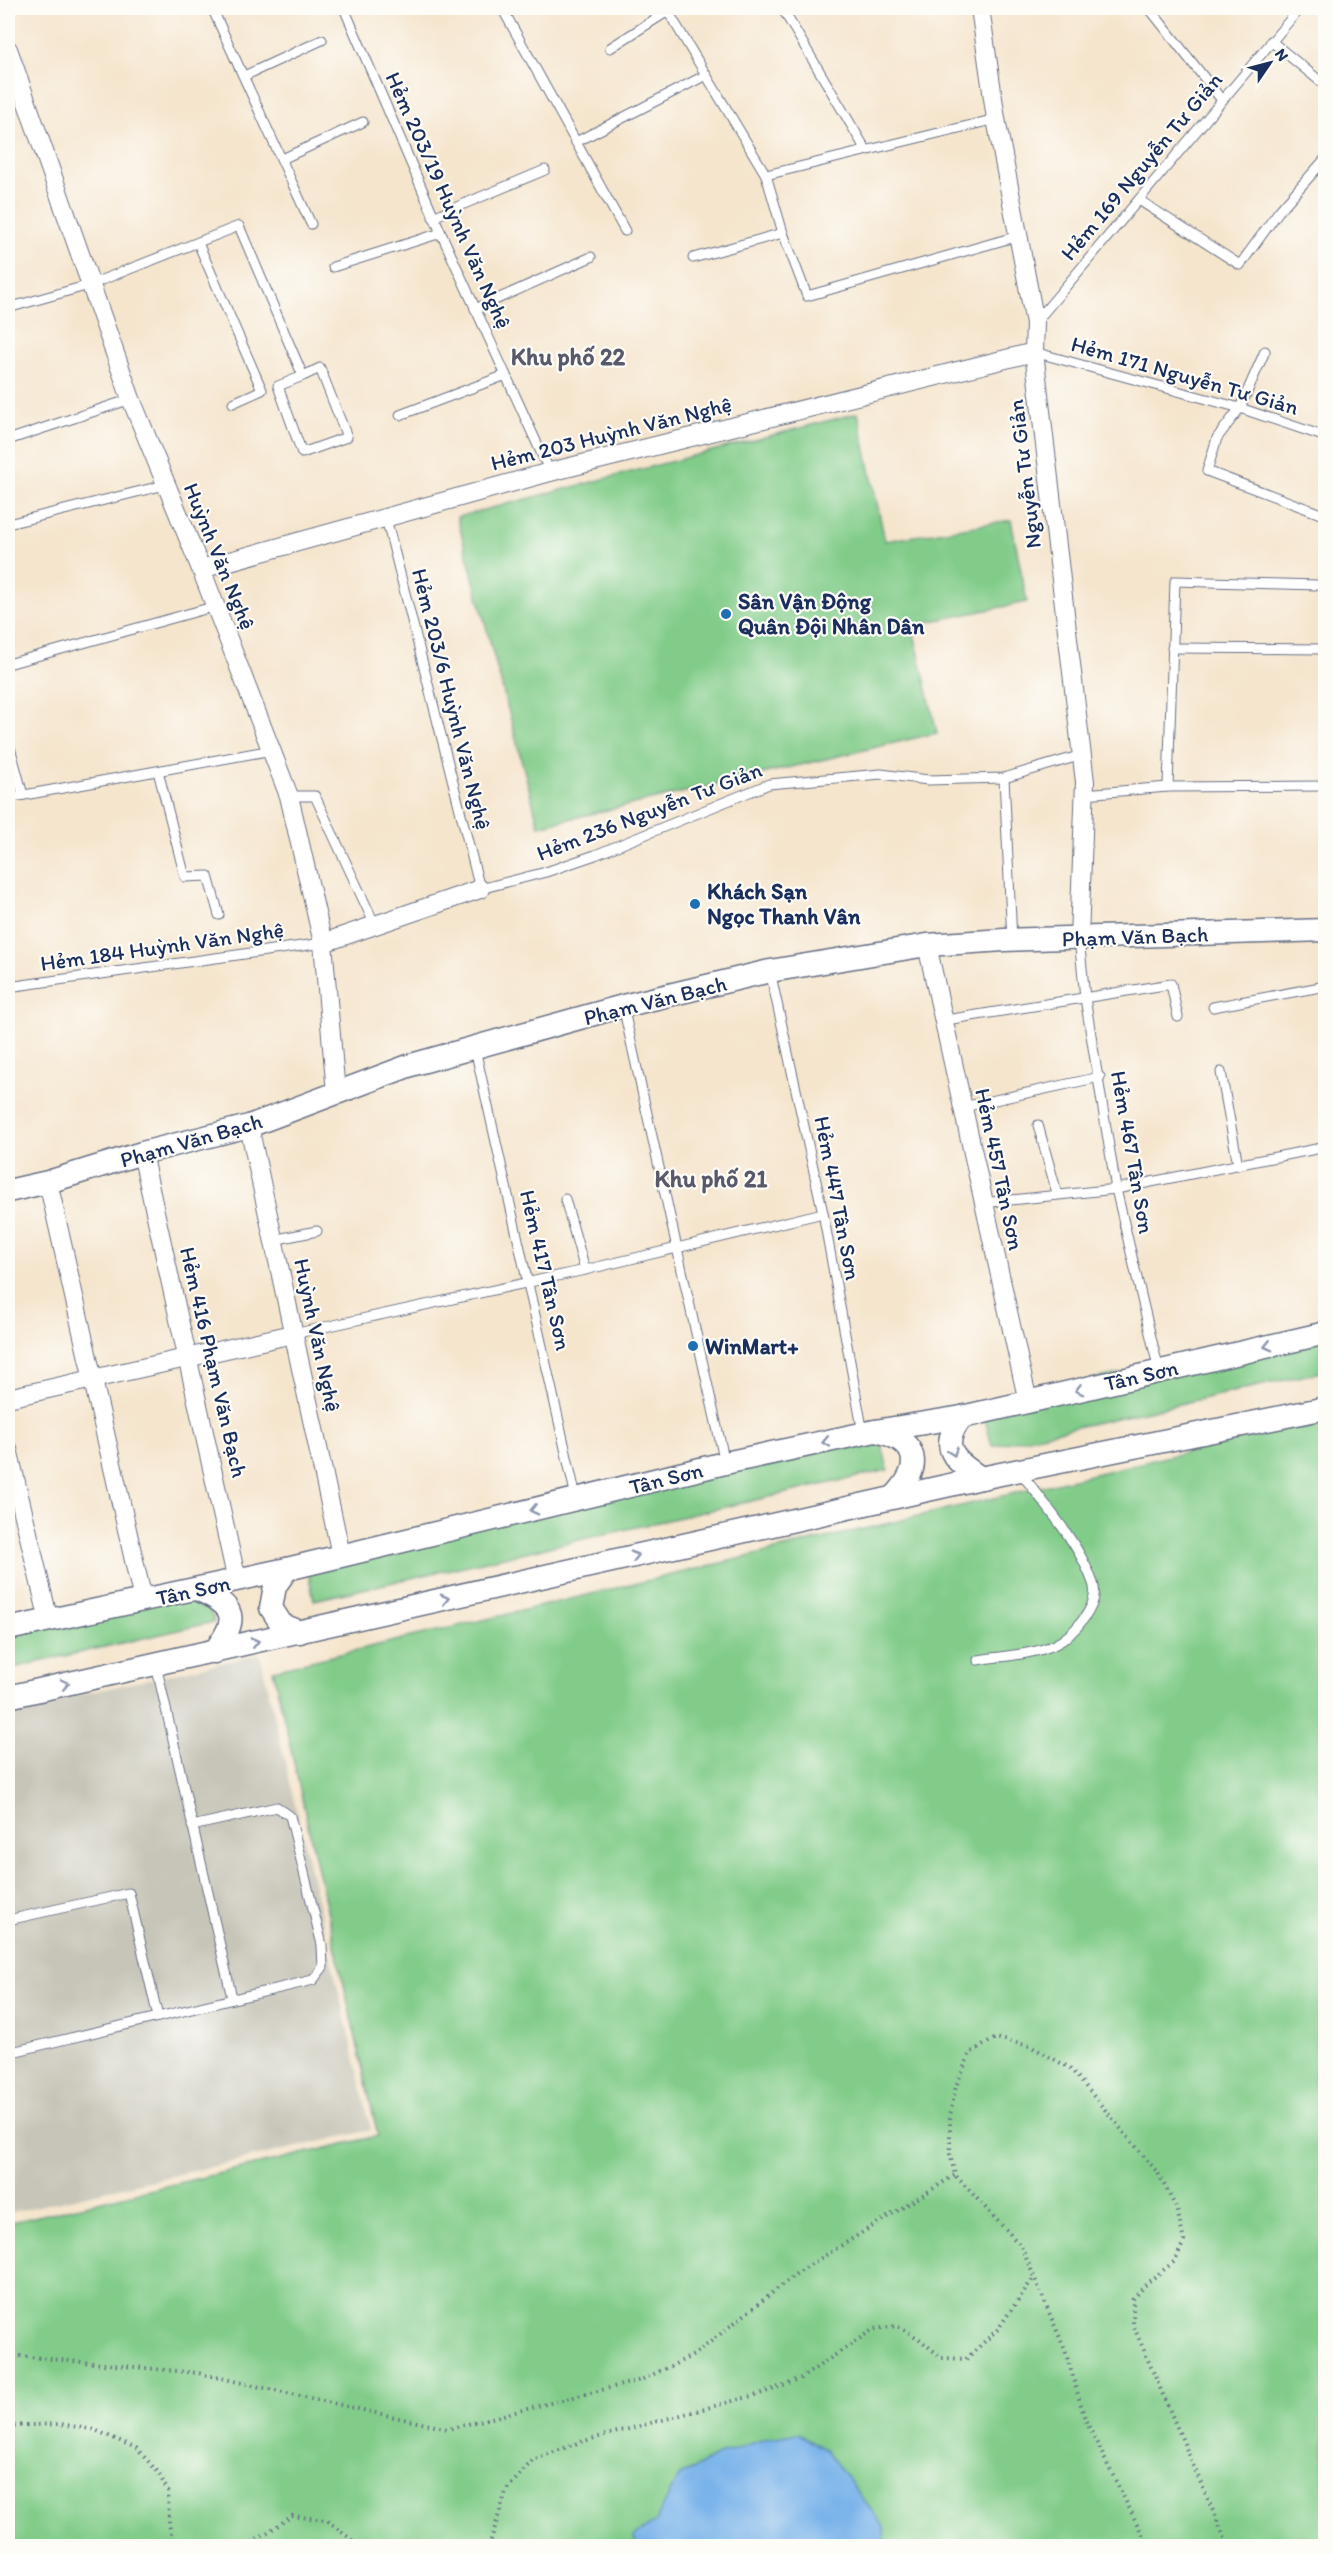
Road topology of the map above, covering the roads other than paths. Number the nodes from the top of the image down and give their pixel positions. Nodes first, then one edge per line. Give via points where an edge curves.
1 (212, 8) edge
2 (344, 8) edge
3 (502, 8) edge
4 (782, 8) edge
5 (980, 8) edge
6 (1149, 8) edge
7 (1300, 8) edge
8 (667, 9) edge
9 (322, 40) dead end
10 (1271, 41) junction
11 (610, 48) dead end
12 (8, 49) edge
13 (706, 75) junction
14 (244, 76) junction
15 (1326, 86) edge
16 (1221, 99) junction
17 (996, 119) junction
18 (363, 122) dead end
19 (576, 142) junction
20 (866, 150) junction
21 (1326, 158) edge
22 (282, 159) junction
23 (545, 170) dead end
24 (766, 175) junction
25 (1139, 200) junction
26 (433, 217) junction
27 (310, 224) dead end
28 (625, 231) dead end
29 (783, 232) junction
30 (441, 233) junction
31 (1018, 236) junction
32 (198, 243) junction
33 (591, 257) dead end
34 (693, 258) dead end
35 (333, 267) dead end
36 (89, 285) junction
37 (8, 308) edge
38 (475, 309) junction
39 (1035, 322) junction
40 (1265, 351) dead end
41 (1034, 352) junction
42 (506, 375) junction
43 (303, 376) junction
44 (131, 399) junction
45 (232, 403) dead end
46 (1240, 408) junction
47 (400, 415) dead end
48 (1326, 437) edge
49 (8, 440) edge
50 (550, 472) junction
51 (165, 485) junction
52 (1326, 516) edge
53 (387, 518) junction
54 (8, 524) edge
55 (201, 569) junction
56 (1318, 585) dead end
57 (216, 606) junction
58 (1172, 648) junction
59 (1326, 649) edge
60 (8, 664) edge
61 (8, 740) edge
62 (272, 750) junction
63 (1082, 755) junction
64 (158, 771) junction
65 (1004, 778) junction
66 (1326, 786) edge
67 (1168, 787) junction
68 (1084, 794) junction
69 (23, 795) junction
70 (289, 796) junction
71 (8, 798) edge
72 (480, 889) junction
73 (219, 915) dead end
74 (375, 926) junction
75 (1326, 930) edge
76 (1079, 938) junction
77 (1012, 940) junction
78 (322, 943) junction
79 (927, 945) junction
80 (770, 971) junction
81 (1326, 986) edge
82 (8, 987) edge
83 (1085, 998) junction
84 (623, 1006) junction
85 (1213, 1007) dead end
86 (1178, 1017) dead end
87 (946, 1020) junction
88 (475, 1049) junction
89 (1221, 1072) dead end
90 (1100, 1077) junction
91 (336, 1093) junction
92 (963, 1107) junction
93 (1038, 1125) dead end
94 (249, 1126) junction
95 (1326, 1147) edge
96 (142, 1153) junction
97 (1238, 1165) junction
98 (48, 1182) junction
99 (1116, 1189) junction
100 (8, 1191) edge
101 (1057, 1194) junction
102 (565, 1199) dead end
103 (982, 1203) junction
104 (823, 1213) junction
105 (317, 1231) dead end
106 (273, 1240) junction
107 (679, 1249) junction
108 (585, 1270) junction
109 (529, 1283) junction
110 (1326, 1333) edge
111 (293, 1334) junction
112 (188, 1356) junction
113 (1159, 1371) junction
114 (94, 1379) junction
115 (8, 1398) edge
116 (1028, 1402) junction
117 (1326, 1408) edge
118 (962, 1417) junction
119 (869, 1433) junction
120 (8, 1449) edge
121 (725, 1464) junction
122 (1018, 1471) junction
123 (981, 1478) junction
124 (894, 1497) junction
125 (577, 1500) junction
126 (341, 1555) junction
127 (287, 1569) junction
128 (237, 1581) junction
129 (199, 1590) junction
130 (143, 1600) junction
131 (49, 1621) junction
132 (8, 1629) edge
133 (300, 1632) junction
134 (214, 1652) junction
135 (978, 1660) dead end
136 (156, 1665) junction
137 (8, 1697) edge
138 (192, 1826) junction
139 (8, 1920) edge
140 (232, 1998) junction
141 (158, 2017) junction
142 (8, 2053) edge

1 - 14 lane
2 - 26 lane, Hẻm 203/19 Huỳnh Văn Nghệ
3 - 19 lane
4 - 20 lane
5 - 17 street, Nguyễn Tư Giản
6 - 16 lane
7 - 10 lane, Hẻm 169 Nguyễn Tư Giản
8 - 11 lane
8 - 13 lane
9 - 14 lane
10 - 15 lane
10 - 16 lane, Hẻm 169 Nguyễn Tư Giản
12 - 36 street, Huỳnh Văn Nghệ
13 - 19 lane
13 - 24 lane
14 - 22 lane
16 - 25 lane, Hẻm 169 Nguyễn Tư Giản
17 - 20 lane
17 - 31 street, Nguyễn Tư Giản
18 - 22 lane
19 - 28 lane
20 - 24 lane
21 - 25 lane via 1279,211 1240,265
22 - 27 lane
23 - 26 lane
24 - 29 lane
25 - 39 lane, Hẻm 169 Nguyễn Tư Giản
26 - 30 lane, Hẻm 203/19 Huỳnh Văn Nghệ
29 - 31 lane via 807,296
29 - 34 lane
30 - 35 lane
30 - 38 lane, Hẻm 203/19 Huỳnh Văn Nghệ
31 - 39 street, Nguyễn Tư Giản
32 - 36 lane
32 - 43 lane via 239,226
32 - 45 lane via 262,390
33 - 38 lane
36 - 37 lane
36 - 44 street, Huỳnh Văn Nghệ
38 - 42 lane, Hẻm 203/19 Huỳnh Văn Nghệ
39 - 41 street, Nguyễn Tư Giản
40 - 46 lane
41 - 46 lane, Hẻm 171 Nguyễn Tư Giản
41 - 50 street, Hẻm 203 Huỳnh Văn Nghệ
41 - 63 street, Nguyễn Tư Giản
42 - 47 lane
42 - 50 lane, Hẻm 203/19 Huỳnh Văn Nghệ
43 - 43 lane via 320,368 346,437 302,453 278,386
44 - 49 lane
44 - 51 street, Huỳnh Văn Nghệ
46 - 48 lane, Hẻm 171 Nguyễn Tư Giản
46 - 52 lane via 1217,438 1207,471
50 - 53 street, Hẻm 203 Huỳnh Văn Nghệ
51 - 54 lane
51 - 55 street, Huỳnh Văn Nghệ
53 - 55 street, Hẻm 203 Huỳnh Văn Nghệ
53 - 72 lane, Hẻm 203/6 Huỳnh Văn Nghệ
55 - 57 street, Huỳnh Văn Nghệ
56 - 58 lane via 1175,580
57 - 60 lane
57 - 62 street, Huỳnh Văn Nghệ
58 - 59 lane
58 - 67 lane
61 - 69 lane
62 - 64 lane
62 - 70 street, Huỳnh Văn Nghệ
63 - 65 lane, Hẻm 236 Nguyễn Tư Giản
63 - 68 street, Nguyễn Tư Giản
64 - 69 lane
64 - 73 lane via 185,877 207,876
65 - 72 lane, Hẻm 236 Nguyễn Tư Giản via 928,780 881,774 769,784 595,855
65 - 77 lane
66 - 67 lane
67 - 68 lane
68 - 76 street, Nguyễn Tư Giản
69 - 71 lane
70 - 74 lane via 315,796
70 - 78 street, Huỳnh Văn Nghệ
72 - 74 street
74 - 78 street
75 - 76 street, Phạm Văn Bạch
76 - 77 street, Phạm Văn Bạch
76 - 83 lane, Hẻm 467 Tân Sơn
77 - 79 street, Phạm Văn Bạch
78 - 82 lane, Hẻm 184 Huỳnh Văn Nghệ
78 - 91 street, Huỳnh Văn Nghệ
79 - 80 street, Phạm Văn Bạch
79 - 87 street, Hẻm 457 Tân Sơn
80 - 84 street, Phạm Văn Bạch
80 - 104 lane, Hẻm 447 Tân Sơn
81 - 85 lane
83 - 86 lane via 1171,984
83 - 87 lane
83 - 90 lane, Hẻm 467 Tân Sơn
84 - 88 street, Phạm Văn Bạch
84 - 107 lane
87 - 92 street, Hẻm 457 Tân Sơn
88 - 91 street, Phạm Văn Bạch via 411,1065
88 - 109 lane, Hẻm 417 Tân Sơn
89 - 97 lane
90 - 92 lane
90 - 99 lane, Hẻm 467 Tân Sơn
91 - 94 street, Phạm Văn Bạch
92 - 103 street, Hẻm 457 Tân Sơn
93 - 101 lane
94 - 96 street, Phạm Văn Bạch
94 - 106 street, Huỳnh Văn Nghệ
95 - 97 lane
96 - 98 street, Phạm Văn Bạch
96 - 112 street, Hẻm 416 Phạm Văn Bạch
97 - 99 lane
98 - 100 street, Phạm Văn Bạch
98 - 114 street
99 - 101 lane
99 - 113 lane, Hẻm 467 Tân Sơn
101 - 103 lane
102 - 108 lane
103 - 116 street, Hẻm 457 Tân Sơn
104 - 107 lane
104 - 119 lane, Hẻm 447 Tân Sơn
105 - 106 lane
106 - 111 street, Huỳnh Văn Nghệ
107 - 108 lane
107 - 121 lane
108 - 109 lane
109 - 111 lane
109 - 125 lane, Hẻm 417 Tân Sơn
110 -> 113 street, Tân Sơn
111 - 112 street
111 - 126 street, Huỳnh Văn Nghệ
112 - 114 street
112 - 128 street, Hẻm 416 Phạm Văn Bạch
113 -> 116 street, Tân Sơn
114 - 115 street
114 - 130 street
116 - 118 street, Tân Sơn
117 - 122 street
118 - 119 street, Tân Sơn
118 -> 123 street via 952,1430 949,1444 957,1462
119 -> 121 street, Tân Sơn
119 - 124 street via 893,1435 905,1444 913,1459 909,1482
120 - 131 street
121 - 125 street, Tân Sơn
122 - 123 street
122 - 135 lane via 1063,1528 1094,1585 1089,1609 1078,1629 1055,1645
123 - 124 street
133 -> 124 street
125 -> 126 street, Tân Sơn
126 - 127 street, Tân Sơn
127 - 128 street, Tân Sơn
127 - 133 street via 275,1586 271,1608 282,1625
128 - 129 street, Tân Sơn
129 - 130 street, Tân Sơn
129 - 134 street via 221,1600 230,1614 230,1631
130 - 131 street, Tân Sơn
131 - 132 street, Tân Sơn
134 -> 133 street
134 - 136 street
137 -> 136 street
136 - 138 lane
138 - 140 lane
138 - 140 lane via 277,1807 286,1811 322,1945 323,1966 313,1980
139 - 141 lane via 129,1893
140 - 141 lane
141 - 142 lane

